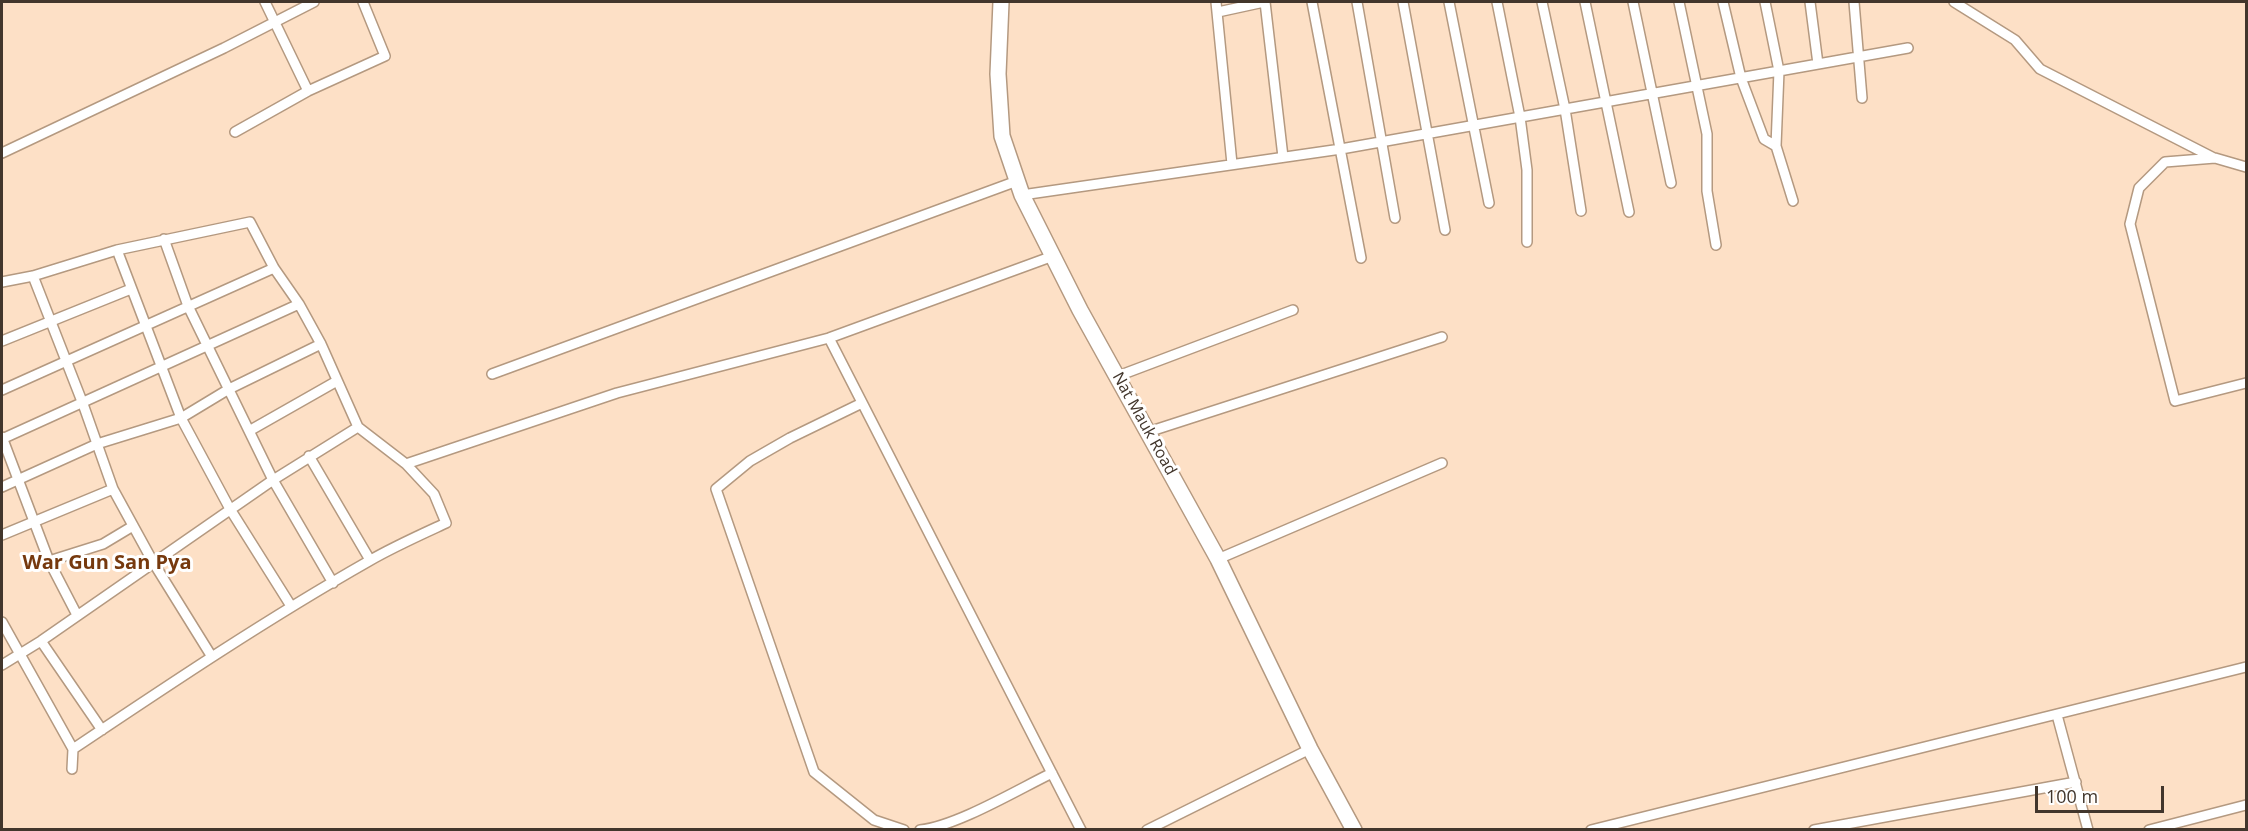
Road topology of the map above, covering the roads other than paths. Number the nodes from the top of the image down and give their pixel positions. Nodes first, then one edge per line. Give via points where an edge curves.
1 (265, 2) edge
2 (315, 2) edge
3 (363, 2) edge
4 (1001, 2) edge
5 (1265, 2) edge
6 (1312, 2) edge
7 (1357, 2) edge
8 (1403, 2) edge
9 (1449, 2) edge
10 (1497, 2) edge
11 (1542, 2) edge
12 (1585, 2) edge
13 (1633, 2) edge
14 (1679, 2) edge
15 (1723, 2) edge
16 (1765, 2) edge
17 (1810, 2) edge
18 (1854, 2) edge
19 (1954, 2) edge
20 (1217, 7) edge
21 (274, 21) junction
22 (1908, 48) dead end
23 (1859, 57) junction
24 (1818, 64) junction
25 (1779, 71) junction
26 (1741, 78) junction
27 (1698, 86) junction
28 (308, 91) junction
29 (1654, 93) junction
30 (1863, 98) dead end
31 (1607, 102) junction
32 (1565, 109) junction
33 (1520, 117) junction
34 (1474, 125) junction
35 (235, 132) dead end
36 (1427, 134) junction
37 (1382, 142) junction
38 (1776, 146) junction
39 (1341, 149) junction
40 (2, 153) edge
41 (1283, 157) junction
42 (2215, 158) junction
43 (1232, 164) junction
44 (2247, 167) edge
45 (1671, 183) dead end
46 (1020, 188) junction
47 (1793, 201) dead end
48 (1489, 203) dead end
49 (1581, 212) dead end
50 (1629, 212) dead end
51 (1395, 218) dead end
52 (1445, 230) dead end
53 (164, 239) junction
54 (1527, 242) dead end
55 (1716, 245) dead end
56 (117, 250) junction
57 (1053, 256) junction
58 (1361, 258) dead end
59 (274, 268) junction
60 (33, 276) junction
61 (2, 282) edge
62 (131, 289) junction
63 (299, 304) junction
64 (188, 306) junction
65 (1293, 310) dead end
66 (50, 320) junction
67 (146, 327) junction
68 (1442, 337) dead end
69 (829, 338) junction
70 (2, 341) edge
71 (321, 344) junction
72 (208, 347) junction
73 (67, 362) junction
74 (161, 368) junction
75 (492, 374) dead end
76 (1118, 376) junction
77 (338, 381) junction
78 (2247, 383) edge
79 (229, 389) junction
80 (2, 390) edge
81 (862, 403) junction
82 (83, 404) junction
83 (181, 418) junction
84 (358, 428) junction
85 (249, 431) junction
86 (1148, 432) junction
87 (2, 439) edge
88 (97, 444) junction
89 (309, 456) junction
90 (1442, 463) dead end
91 (406, 464) junction
92 (17, 479) junction
93 (273, 480) junction
94 (2, 486) edge
95 (113, 489) junction
96 (230, 509) junction
97 (34, 522) junction
98 (133, 526) junction
99 (2, 535) edge
100 (1218, 559) junction
101 (370, 560) junction
102 (49, 561) junction
103 (153, 562) junction
104 (333, 583) junction
105 (291, 606) junction
106 (77, 615) junction
107 (2, 622) edge
108 (41, 641) junction
109 (20, 653) junction
110 (212, 657) junction
111 (2, 663) edge
112 (2247, 667) edge
113 (2057, 715) junction
114 (102, 730) junction
115 (1310, 748) junction
116 (73, 749) junction
117 (72, 769) dead end
118 (1052, 772) junction
119 (2076, 783) junction
120 (2247, 805) edge
121 (874, 820) junction
122 (877, 830) edge
123 (904, 830) edge
124 (920, 830) edge
125 (1081, 830) edge
126 (1147, 830) edge
127 (1354, 830) edge
128 (1592, 830) edge
129 (1814, 830) edge
130 (2088, 830) edge
131 (2149, 830) edge

1 - 21 street
2 - 21 street
3 - 28 street via 385,56
4 - 46 highway, Nat Mauk Road via 998,74 1002,136
5 - 20 street
5 - 41 street
6 - 39 street
7 - 37 street
8 - 36 street
9 - 34 street
10 - 33 street
11 - 32 street
12 - 31 street
13 - 29 street
14 - 27 street
15 - 26 street
16 - 25 street
17 - 24 street
18 - 23 street
19 - 42 street via 2016,40 2040,69
20 - 43 street
21 - 28 street
21 - 40 street
22 - 23 street
23 - 24 street
23 - 30 street
24 - 25 street
25 - 26 street
25 - 38 street
26 - 27 street
26 - 38 street via 1764,139
27 - 29 street
27 - 55 street via 1707,134 1707,191
28 - 35 street
29 - 31 street
29 - 45 street
31 - 32 street
31 - 50 street
32 - 33 street
32 - 49 street
33 - 34 street
33 - 54 street via 1527,170
34 - 36 street
34 - 48 street
36 - 37 street
36 - 52 street
37 - 39 street
37 - 51 street
38 - 47 street
39 - 41 street
39 - 58 street
41 - 43 street
42 - 44 street
42 - 78 street via 2164,162 2139,188 2130,224 2175,401
43 - 46 street
46 - 57 highway, Nat Mauk Road
46 - 75 street
53 - 56 street
53 - 59 street via 250,222
53 - 64 street
56 - 60 street
56 - 62 street
57 - 69 street
57 - 76 highway, Nat Mauk Road
59 - 63 street
59 - 64 street
60 - 61 street
60 - 66 street
62 - 66 street
62 - 67 street
63 - 71 street
63 - 72 street
64 - 67 street
64 - 72 street
65 - 76 street
66 - 70 street
66 - 73 street
67 - 73 street
67 - 74 street
68 - 86 street
69 - 81 street
69 - 91 street via 617,393
71 - 77 street
71 - 79 street
72 - 74 street
72 - 79 street
73 - 80 street
73 - 82 street
74 - 82 street
74 - 83 street
76 - 86 highway, Nat Mauk Road
77 - 84 street
77 - 85 street
79 - 83 street
79 - 85 street
81 - 118 street
81 - 121 street via 750,460 716,489 814,772
82 - 87 street
82 - 88 street
83 - 88 street
83 - 96 street
84 - 89 street
84 - 91 street
85 - 93 street
86 - 100 highway, Nat Mauk Road
87 - 92 street
88 - 92 street
88 - 95 street
89 - 93 street
89 - 101 street
90 - 100 street
91 - 101 street via 434,494 446,523
92 - 94 street
92 - 97 street
93 - 96 street
93 - 104 street
95 - 97 street
95 - 98 street
96 - 103 street
96 - 105 street
97 - 99 street
97 - 102 street
98 - 102 street via 103,544
98 - 103 street
100 - 115 highway, Nat Mauk Road
101 - 104 street
102 - 106 street
103 - 106 street
103 - 110 street
104 - 105 street
105 - 110 street
106 - 108 street
107 - 109 street
108 - 109 street
108 - 114 street
109 - 111 street
109 - 116 street
110 - 114 street
112 - 113 street
113 - 119 street
113 - 128 street
114 - 116 street
115 - 126 street
115 - 127 highway, Nat Mauk Road
116 - 117 street
118 - 124 street via 971,813
118 - 125 street
119 - 129 street
119 - 130 street
120 - 131 street
121 - 122 street
121 - 123 street

